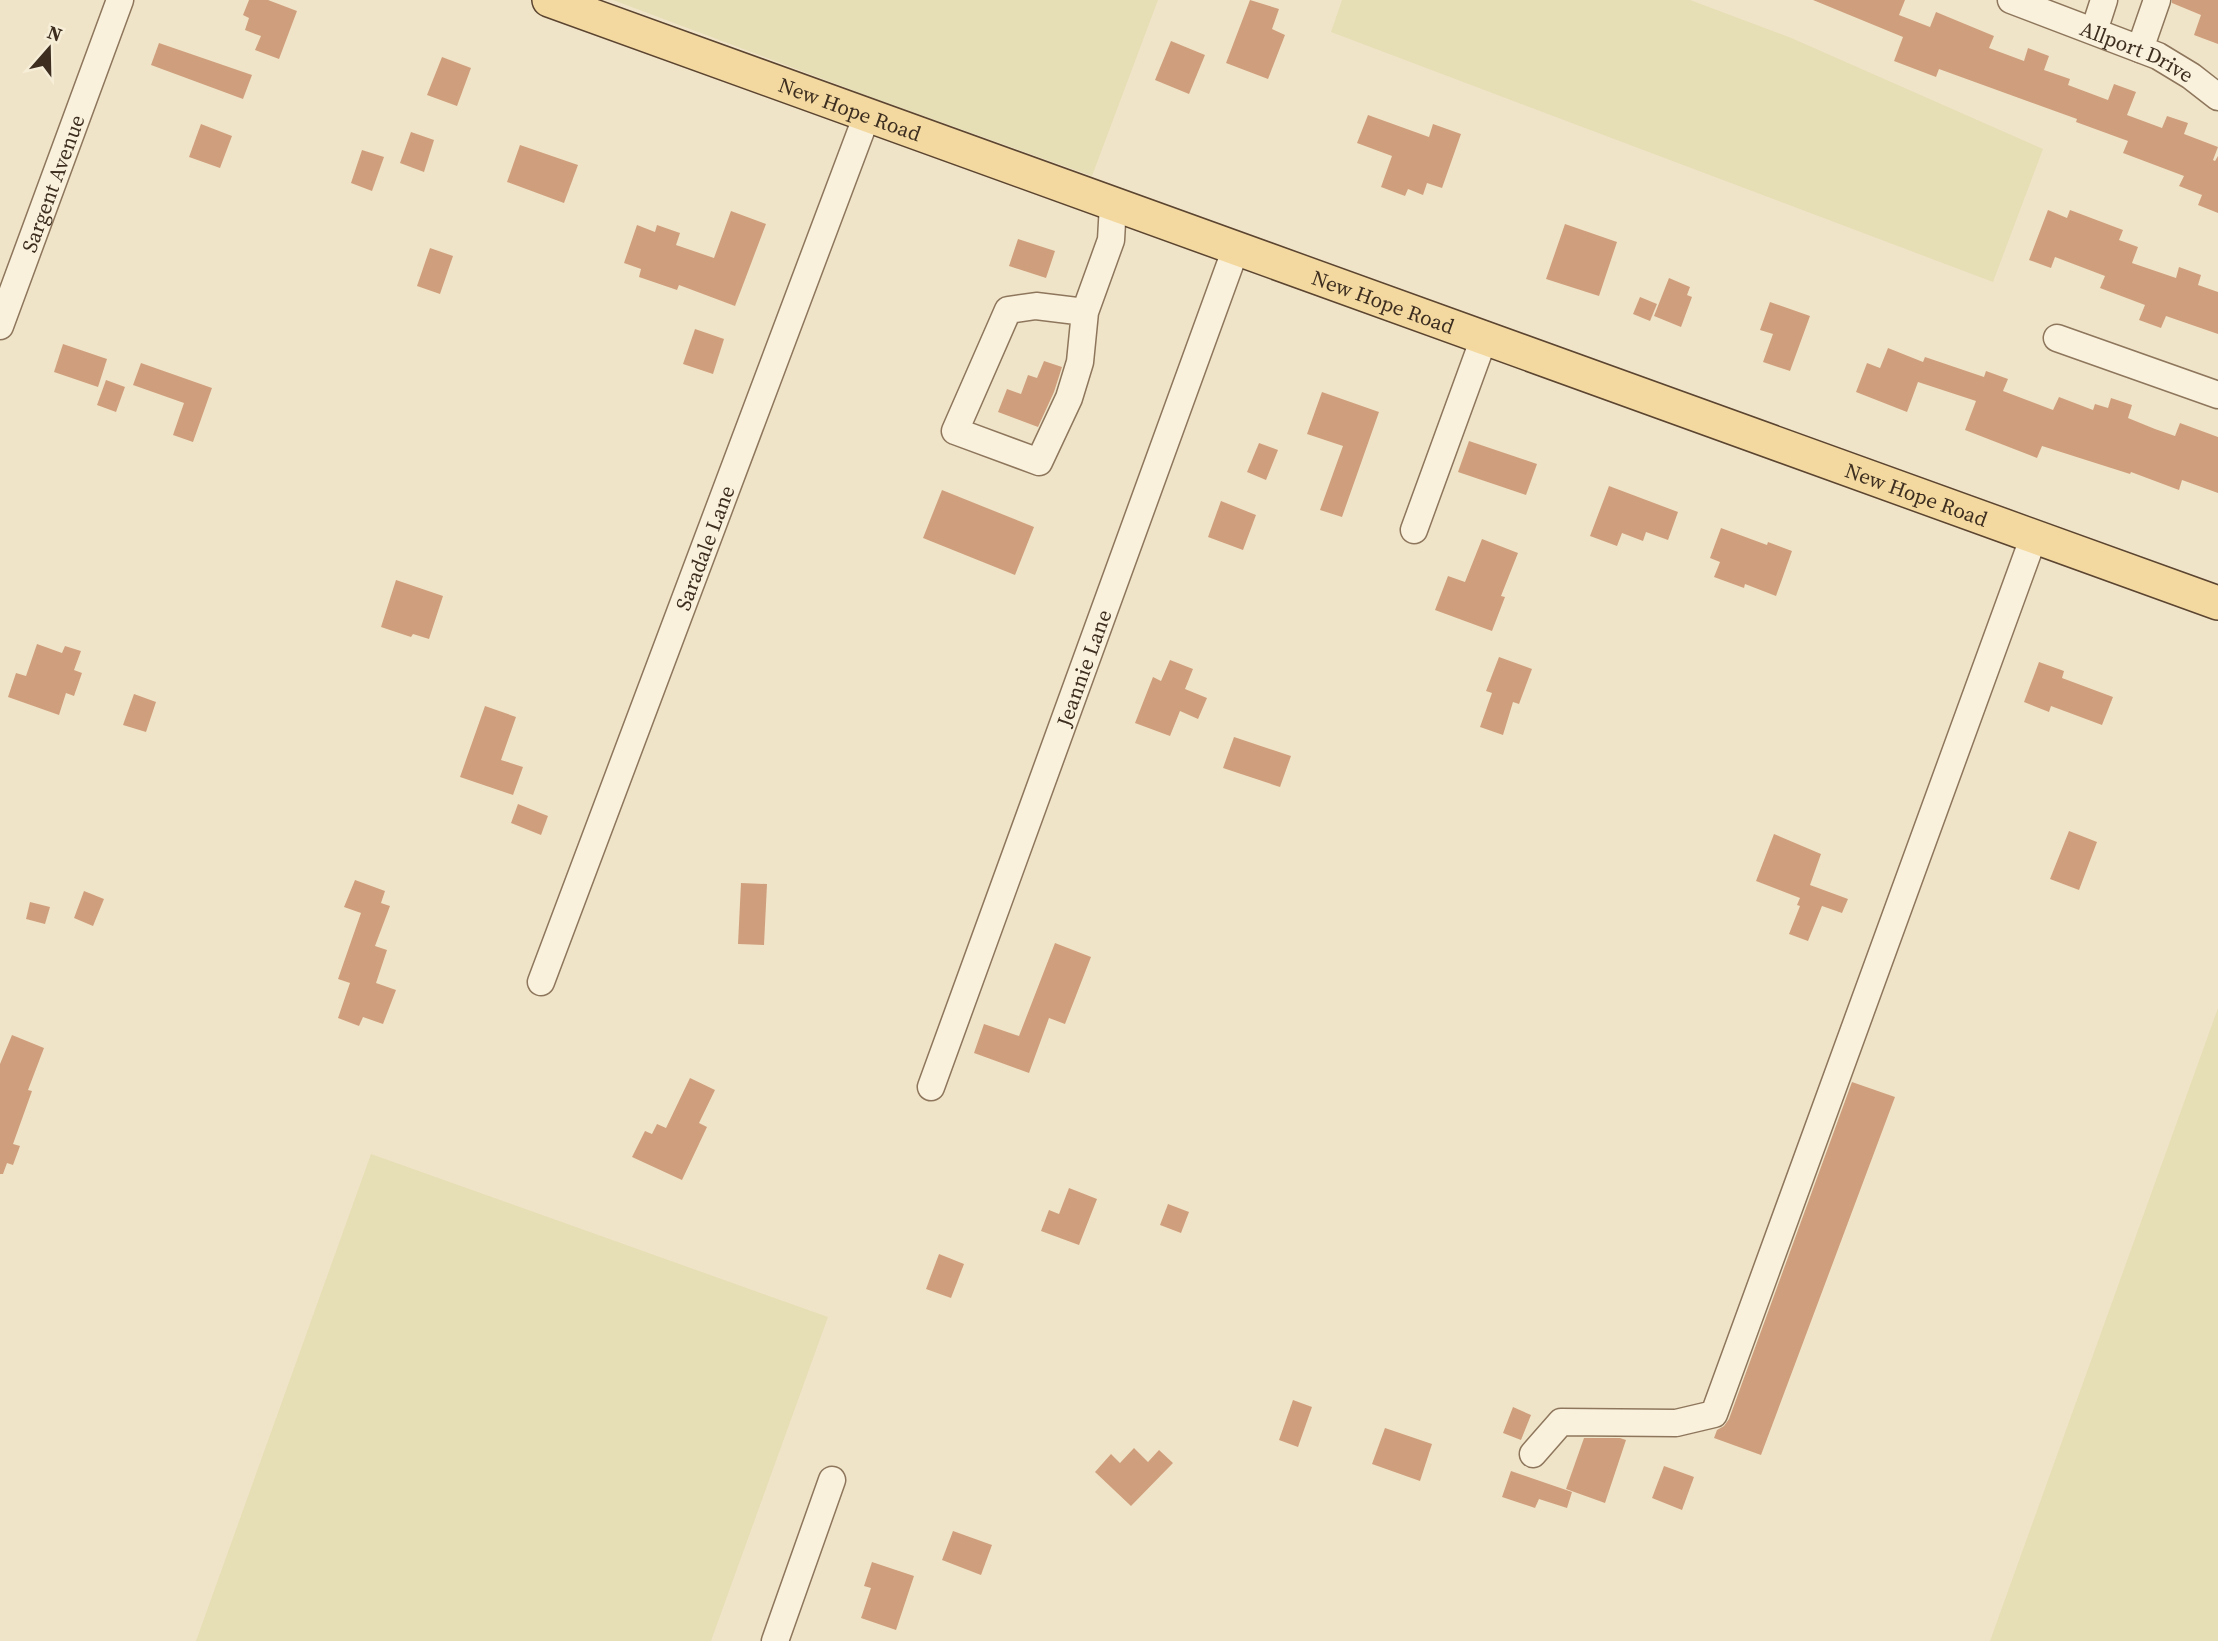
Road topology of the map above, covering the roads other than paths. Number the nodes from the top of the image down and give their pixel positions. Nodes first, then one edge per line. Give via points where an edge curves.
1 (120, 0) edge
2 (549, 0) edge
3 (2011, 0) edge
4 (2104, 0) edge
5 (2157, 0) edge
6 (2094, 30) junction
7 (2140, 49) junction
8 (2218, 97) edge
9 (867, 115) junction
10 (1113, 204) junction
11 (1236, 248) junction
12 (1085, 312) junction
13 (0, 326) edge
14 (1484, 338) junction
15 (2057, 338) dead end
16 (2218, 396) edge
17 (1415, 530) dead end
18 (2034, 536) junction
19 (2218, 603) edge
20 (541, 982) dead end
21 (931, 1087) dead end
22 (1533, 1454) dead end
23 (832, 1480) dead end
24 (775, 1641) edge

1 - 13 street, Sargent Avenue
2 - 9 main road, New Hope Road
3 - 6 street, Allport Drive
4 - 6 street
5 - 7 street
6 - 7 street, Allport Drive
7 - 8 street, Allport Drive via 2191,76
9 - 10 main road, New Hope Road
9 - 20 street, Saradale Lane
10 - 11 main road, New Hope Road
10 - 12 street via 1111,240
11 - 14 main road, New Hope Road
11 - 21 street, Jeannie Lane
12 - 12 street via 1080,362 1069,398 1039,462 955,432 1008,310 1037,306
14 - 17 street
14 - 18 main road, New Hope Road
15 - 16 street
18 - 19 main road, New Hope Road
18 - 22 street via 1714,1414 1676,1423 1561,1422
23 - 24 street

